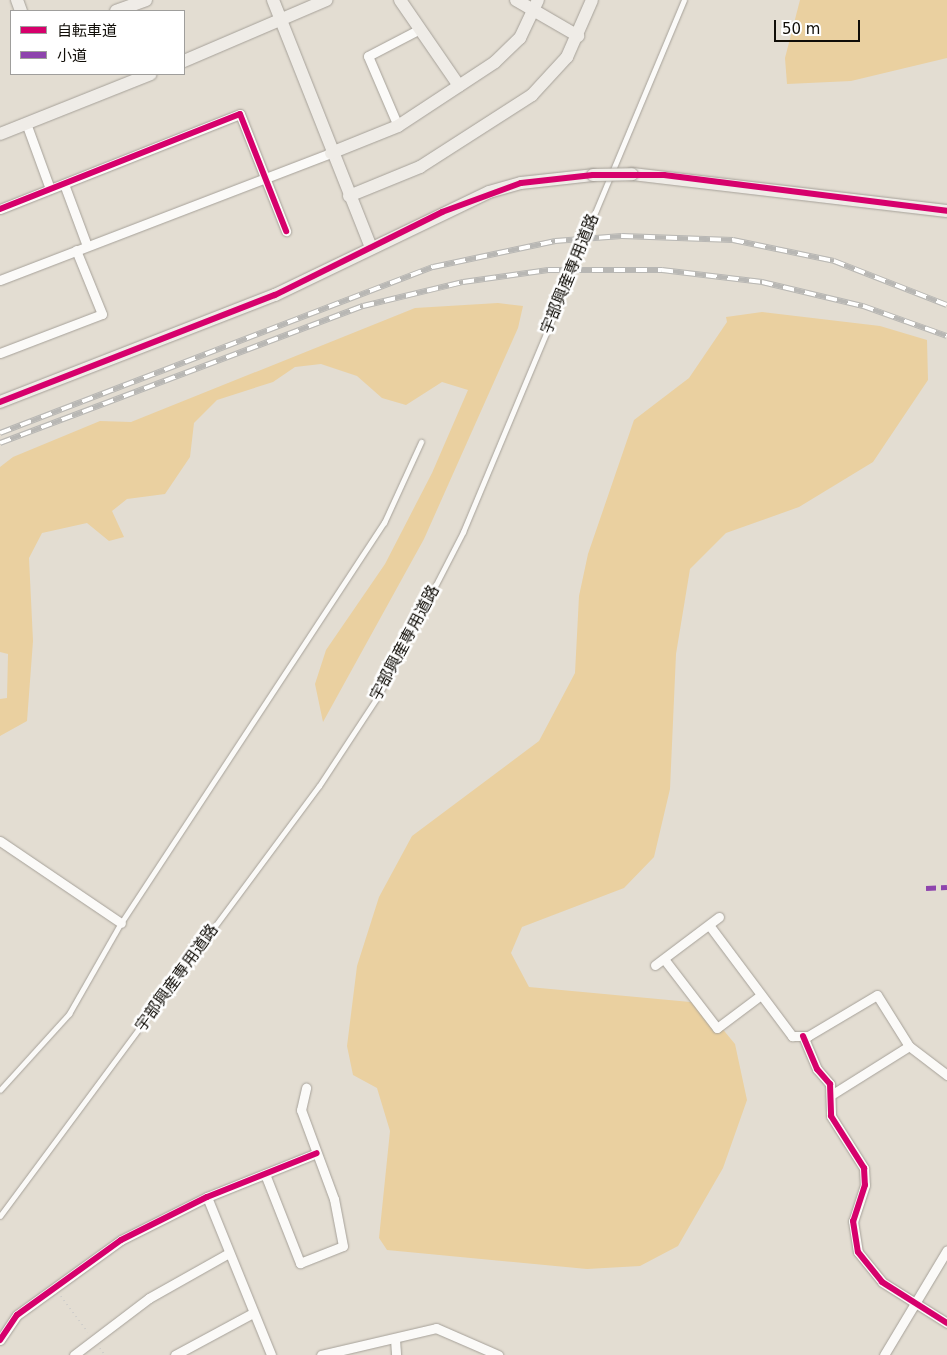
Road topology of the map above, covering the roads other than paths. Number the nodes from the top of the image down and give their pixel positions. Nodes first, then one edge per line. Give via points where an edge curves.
1 (146, 0) edge
2 (272, 0) edge
3 (326, 0) edge
4 (400, 0) edge
5 (516, 0) edge
6 (538, 0) edge
7 (592, 0) edge
8 (684, 0) edge
9 (119, 10) edge
10 (534, 13) junction
11 (282, 22) junction
12 (420, 29) junction
13 (578, 36) junction
14 (185, 61) edge
15 (148, 75) edge
16 (459, 86) junction
17 (26, 123) junction
18 (398, 126) junction
19 (0, 134) edge
20 (332, 153) junction
21 (266, 177) junction
22 (64, 184) junction
23 (50, 189) junction
24 (349, 196) junction
25 (0, 209) edge
26 (947, 211) edge
27 (286, 231) dead end
28 (87, 246) junction
29 (371, 247) junction
30 (76, 250) junction
31 (0, 280) edge
32 (0, 353) edge
33 (0, 402) edge
34 (421, 442) dead end
35 (0, 841) edge
36 (719, 917) dead end
37 (121, 923) junction
38 (709, 925) junction
39 (664, 959) junction
40 (656, 965) dead end
41 (761, 995) junction
42 (803, 1036) junction
43 (909, 1046) junction
44 (947, 1075) edge
45 (306, 1088) dead end
46 (0, 1090) edge
47 (831, 1095) junction
48 (316, 1152) junction
49 (265, 1174) junction
50 (207, 1197) junction
51 (0, 1216) edge
52 (947, 1250) edge
53 (230, 1254) junction
54 (913, 1302) junction
55 (253, 1313) junction
56 (947, 1323) edge
57 (395, 1338) junction
58 (0, 1340) edge
59 (74, 1355) edge
60 (176, 1355) edge
61 (270, 1355) edge
62 (321, 1355) edge
63 (396, 1355) edge
64 (498, 1355) edge
65 (884, 1355) edge

1 - 9 street
2 - 11 street
3 - 11 street
4 - 12 street
5 - 10 street
6 - 10 street
7 - 13 street
8 - 51 lane, 宇部興産専用道路, bridge via 463,532 380,693 319,786
10 - 13 street
10 - 16 street via 520,38
11 - 14 street
11 - 20 street
12 - 16 street
12 - 18 street via 368,56
13 - 24 street via 567,57 532,95 420,167
15 - 17 street
16 - 18 street
17 - 19 street
17 - 23 street
18 - 20 street
20 - 21 street
20 - 24 street
21 - 22 street via 240,114
21 - 27 street
21 - 28 street
22 - 23 street
22 - 28 street
23 - 25 street
24 - 29 street
26 - 29 street, bridge via 632,174 593,175 521,183 489,192
28 - 30 street
29 - 33 street via 275,295
30 - 31 street
30 - 32 street via 102,314
34 - 37 lane via 384,523
35 - 37 street
36 - 38 street
37 - 46 lane via 69,1014
38 - 39 street
38 - 41 street
39 - 40 street
39 - 41 street via 717,1028
41 - 42 street via 792,1036
42 - 43 street via 877,995
42 - 47 street via 817,1068 830,1084
43 - 44 street
43 - 47 street
45 - 48 street via 301,1110
47 - 54 street via 831,1116 855,1149 866,1177 853,1221 858,1252 874,1276
48 - 49 street
48 - 49 street via 334,1199 343,1246 300,1263
49 - 50 street
50 - 53 street
50 - 58 street via 121,1240 17,1315
52 - 54 street
53 - 55 street
53 - 59 street via 181,1278
54 - 56 street
54 - 65 street
55 - 60 street
55 - 61 street
57 - 62 street
57 - 63 street
57 - 64 street via 436,1328

